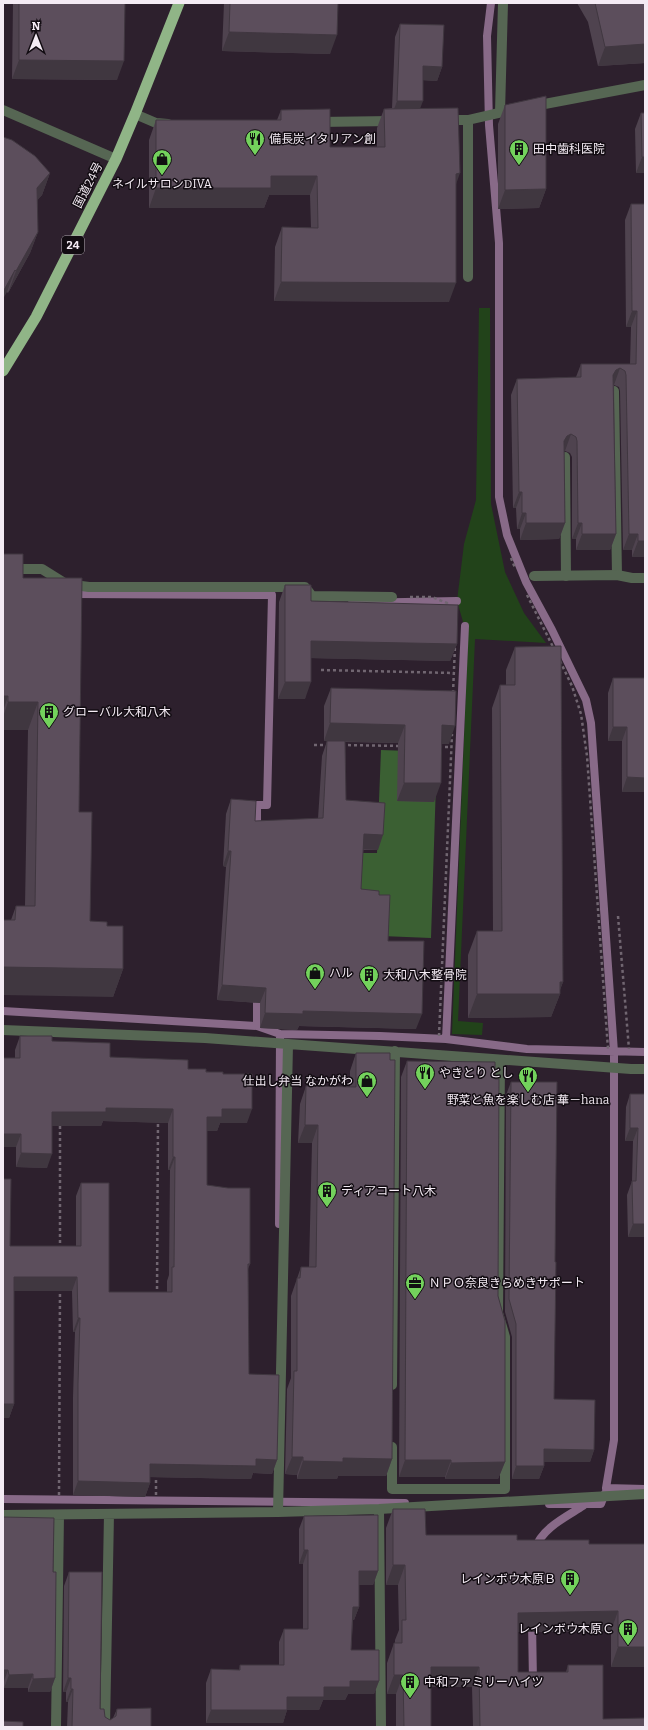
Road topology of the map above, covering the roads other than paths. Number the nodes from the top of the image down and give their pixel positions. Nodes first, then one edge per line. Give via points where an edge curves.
1 (179, 3) edge
2 (503, 3) edge
3 (645, 84) edge
4 (3, 110) edge
5 (500, 112) junction
6 (136, 114) junction
7 (404, 120) edge
8 (436, 120) edge
9 (468, 120) junction
10 (309, 122) edge
11 (181, 124) edge
12 (116, 159) junction
13 (468, 277) dead end
14 (3, 371) edge
15 (614, 391) edge
16 (565, 457) edge
17 (3, 569) edge
18 (617, 575) junction
19 (534, 576) dead end
20 (566, 576) junction
21 (645, 578) edge
22 (392, 597) road end
23 (3, 1030) edge
24 (288, 1045) junction
25 (395, 1051) junction
26 (500, 1060) junction
27 (645, 1069) edge
28 (392, 1394) edge
29 (392, 1433) edge
30 (645, 1494) edge
31 (379, 1509) junction
32 (278, 1512) junction
33 (110, 1514) junction
34 (3, 1515) edge
35 (59, 1515) junction
36 (56, 1727) edge
37 (105, 1727) edge
38 (381, 1727) edge

1 - 6 highway, 国道24号 / 24
2 - 5 street
3 - 5 street via 558,103
4 - 12 street
5 - 9 street
6 - 11 street via 156,123
6 - 12 highway, 国道24号 / 24
7 - 10 street
8 - 9 street
9 - 13 street
12 - 14 highway, 国道24号 / 24 via 36,317
15 - 18 street
16 - 20 street
17 - 22 street via 42,569 66,584 89,587 306,587 312,596
18 - 20 street
18 - 21 street
19 - 20 street
23 - 24 street via 205,1038
24 - 25 street
24 - 32 street
25 - 26 street
25 - 28 street
26 - 27 street
26 - 29 street via 498,1313 505,1337 505,1488 392,1489
30 - 31 street
31 - 32 street
31 - 38 street
32 - 33 street
33 - 35 street
33 - 37 street
34 - 35 street
35 - 36 street

